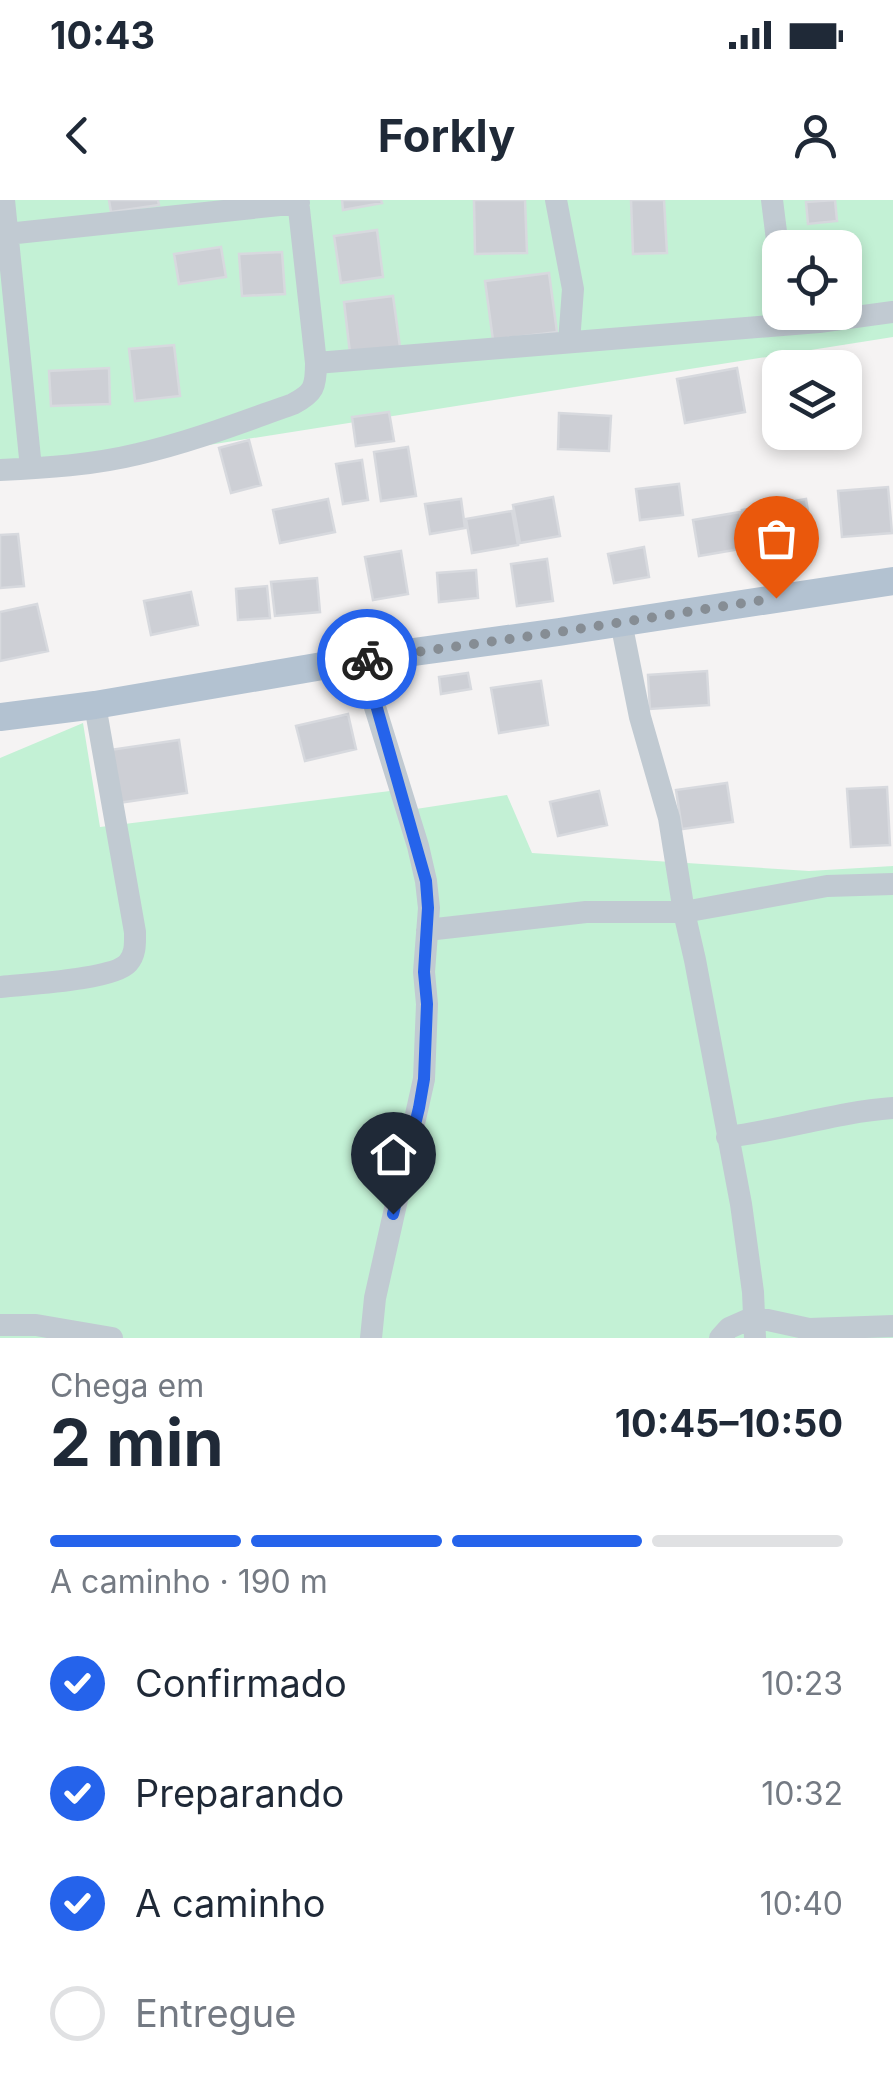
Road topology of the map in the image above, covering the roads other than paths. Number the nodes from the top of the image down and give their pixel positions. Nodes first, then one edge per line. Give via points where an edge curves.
1 (4, 200) edge
2 (556, 200) edge
3 (772, 200) edge
4 (298, 202) edge
5 (776, 230) edge
6 (7, 234) junction
7 (893, 312) edge
8 (862, 314) edge
9 (762, 321) edge
10 (569, 342) junction
11 (316, 363) junction
12 (32, 468) junction
13 (0, 470) edge
14 (893, 581) edge
15 (620, 622) junction
16 (363, 659) junction
17 (95, 704) junction
18 (0, 717) edge
19 (893, 884) edge
20 (684, 912) junction
21 (427, 930) junction
22 (0, 987) edge
23 (893, 1108) edge
24 (727, 1137) junction
25 (0, 1325) edge
26 (893, 1326) edge
27 (754, 1328) edge
28 (112, 1338) edge
29 (371, 1338) edge
30 (720, 1338) edge

1 - 6 street
2 - 10 street via 573,289
3 - 5 street
4 - 6 street
4 - 11 street
6 - 12 street
7 - 8 street
9 - 10 street
10 - 11 street
11 - 12 street via 314,388 293,404 138,454
12 - 13 street
14 - 15 main road
15 - 16 main road
15 - 20 street via 669,818
16 - 17 main road
16 - 21 street via 426,881
17 - 18 main road
17 - 22 street via 135,932 131,960 104,975
19 - 20 street via 827,886
20 - 21 street via 586,912
20 - 24 street
21 - 29 street via 424,1079
23 - 24 street
24 - 27 street
25 - 28 street
26 - 27 street
27 - 30 street via 729,1328

